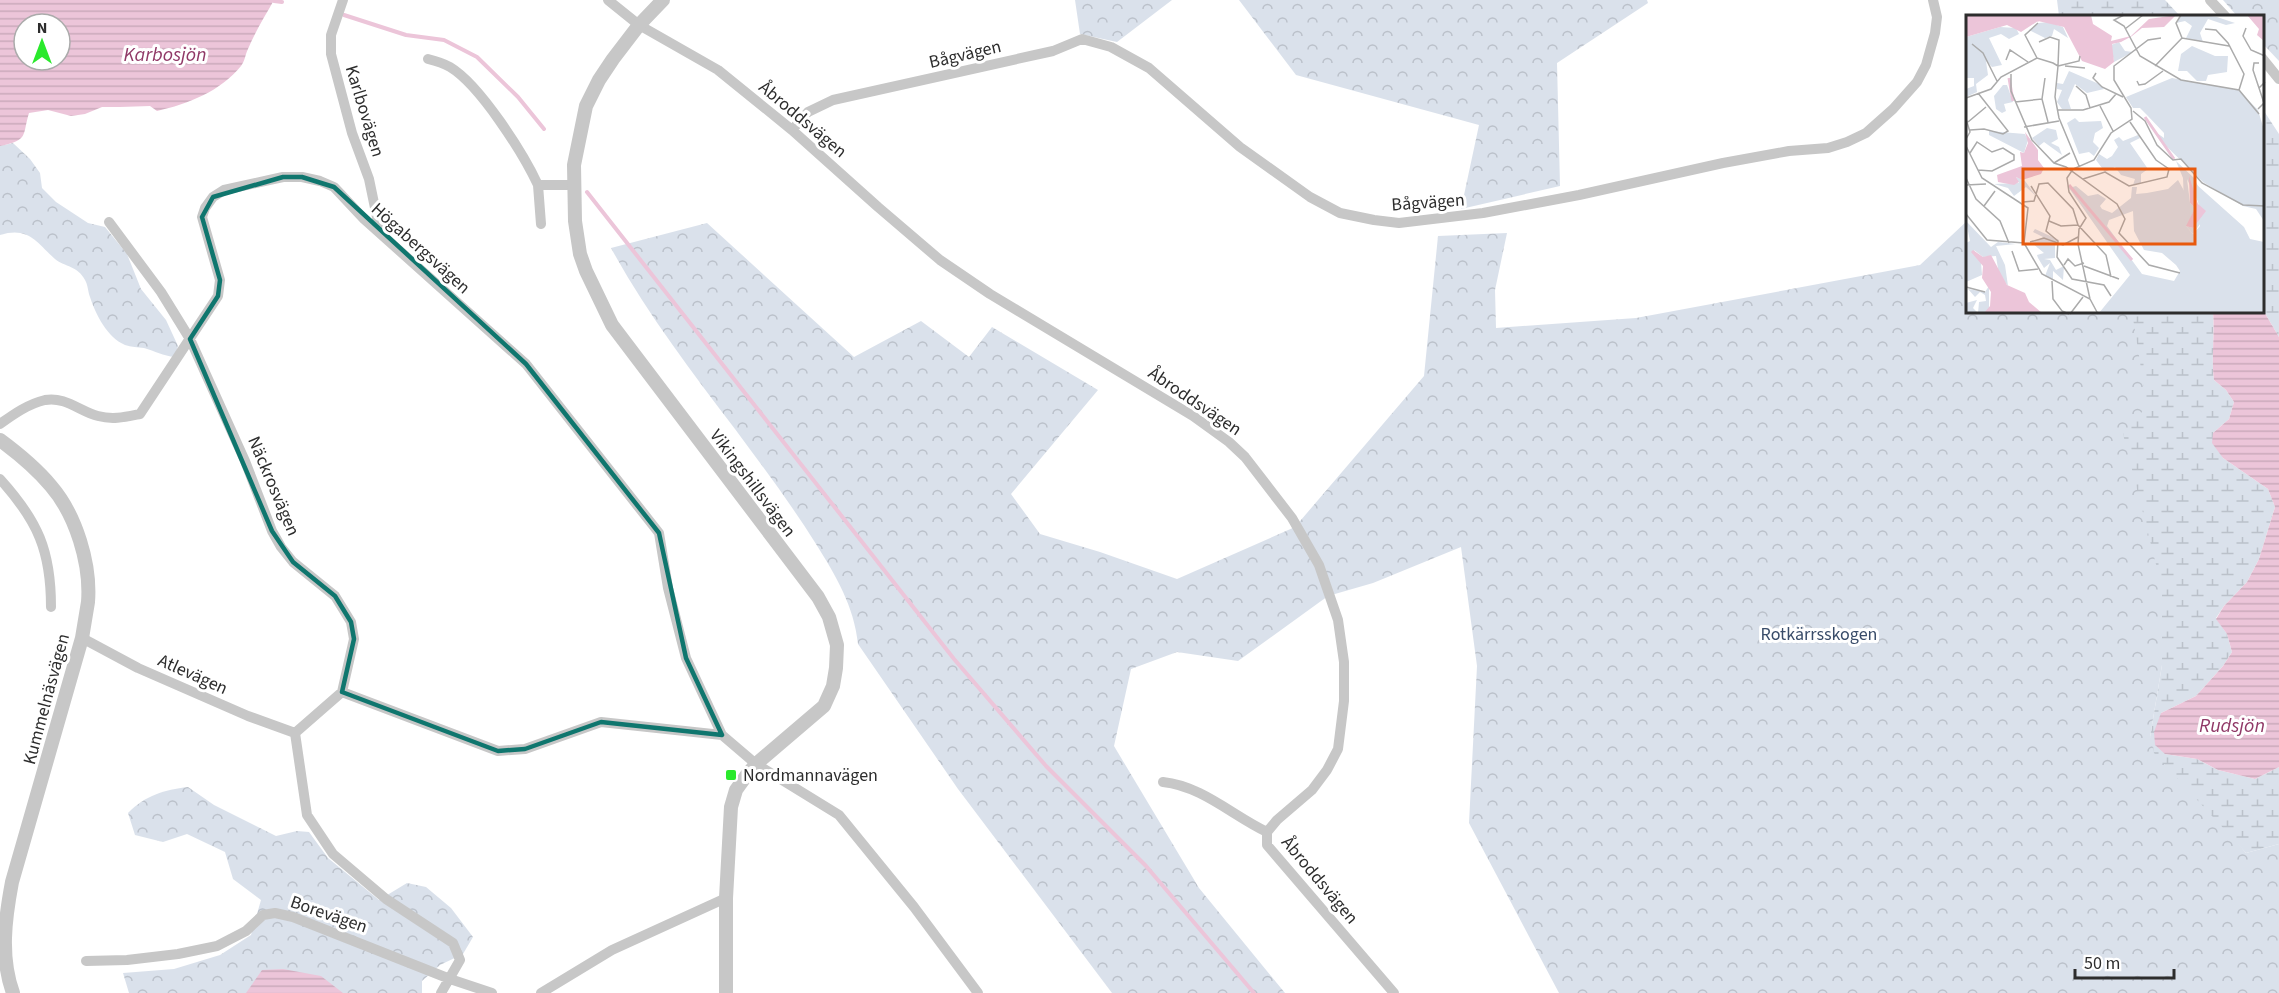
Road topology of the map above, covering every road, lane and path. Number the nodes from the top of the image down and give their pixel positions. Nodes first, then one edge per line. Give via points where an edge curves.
1 (343, 0) edge
2 (608, 0) edge
3 (663, 0) edge
4 (1933, 0) edge
5 (2210, 0) edge
6 (2224, 15) edge
7 (639, 25) junction
8 (428, 59) dead end
9 (2264, 60) edge
10 (2279, 79) edge
11 (792, 130) junction
12 (538, 185) junction
13 (574, 185) junction
14 (109, 222) dead end
15 (541, 225) dead end
16 (380, 232) junction
17 (190, 339) junction
18 (0, 424) edge
19 (0, 440) edge
20 (0, 479) edge
21 (51, 607) dead end
22 (82, 638) junction
23 (342, 692) junction
24 (295, 733) junction
25 (722, 735) junction
26 (756, 765) junction
27 (1163, 782) dead end
28 (1267, 832) junction
29 (726, 898) junction
30 (86, 962) dead end
31 (450, 979) junction
32 (7, 986) edge
33 (441, 993) edge
34 (492, 993) edge
35 (542, 993) edge
36 (726, 993) edge
37 (978, 993) edge
38 (1394, 993) edge

1 - 16 street, Karlbovägen via 331,35 331,54 369,179
2 - 7 street, Åbroddsvägen
3 - 7 street, Vikingshillsvägen
4 - 11 street, Bågvägen via 1935,33 1917,82 1866,133 1847,142 1723,163 1562,199 1439,219 1399,223 1330,208 1240,147 1149,68 1111,47 1082,39 1053,51 833,100 808,112
5 - 6 street
7 - 11 street, Åbroddsvägen via 718,70
7 - 13 street, Vikingshillsvägen via 599,80 586,106 576,150
8 - 12 street via 459,74 489,107 522,153
9 - 10 street
11 - 28 street, Åbroddsvägen via 940,260 1229,442 1292,518 1319,565 1338,620 1344,701 1338,749 1327,770 1312,790
12 - 13 street
12 - 15 street
13 - 26 street, Vikingshillsvägen via 580,254 612,325 818,597 829,617 837,657 833,686 824,706
14 - 17 street, Näckrosvägen
16 - 17 street, Högabergsvägen via 334,187 320,181 283,177 224,190 213,197 202,217 220,279 218,296
16 - 25 street, Högabergsvägen via 526,364 659,533 686,658
17 - 18 street, Högabergsvägen via 140,414 118,419 98,416 65,402 47,400 21,408
17 - 23 street, Näckrosvägen via 272,531 292,562 335,596 351,622 354,639
19 - 22 street, Kummelnäsvägen via 53,488 75,527 87,578
20 - 21 street, Kummelnäsvägen via 42,540 51,578
22 - 24 street, Atlevägen via 149,673
22 - 32 street, Kummelnäsvägen via 12,882 5,937
23 - 24 street
23 - 25 street via 498,752 525,749 601,722
24 - 31 street via 307,815 333,854 386,899 453,943 460,960
25 - 26 street, Högabergsvägen
26 - 29 street, Vikingshillsvägen via 736,790 731,807
26 - 37 street via 839,815
27 - 28 street via 1206,796
28 - 38 street, Åbroddsvägen via 1267,845
29 - 35 street via 612,950
29 - 36 street, Vikingshillsvägen
30 - 31 street, Borevägen via 178,954 217,946 246,931 262,915 275,913
31 - 33 street
31 - 34 street, Borevägen

